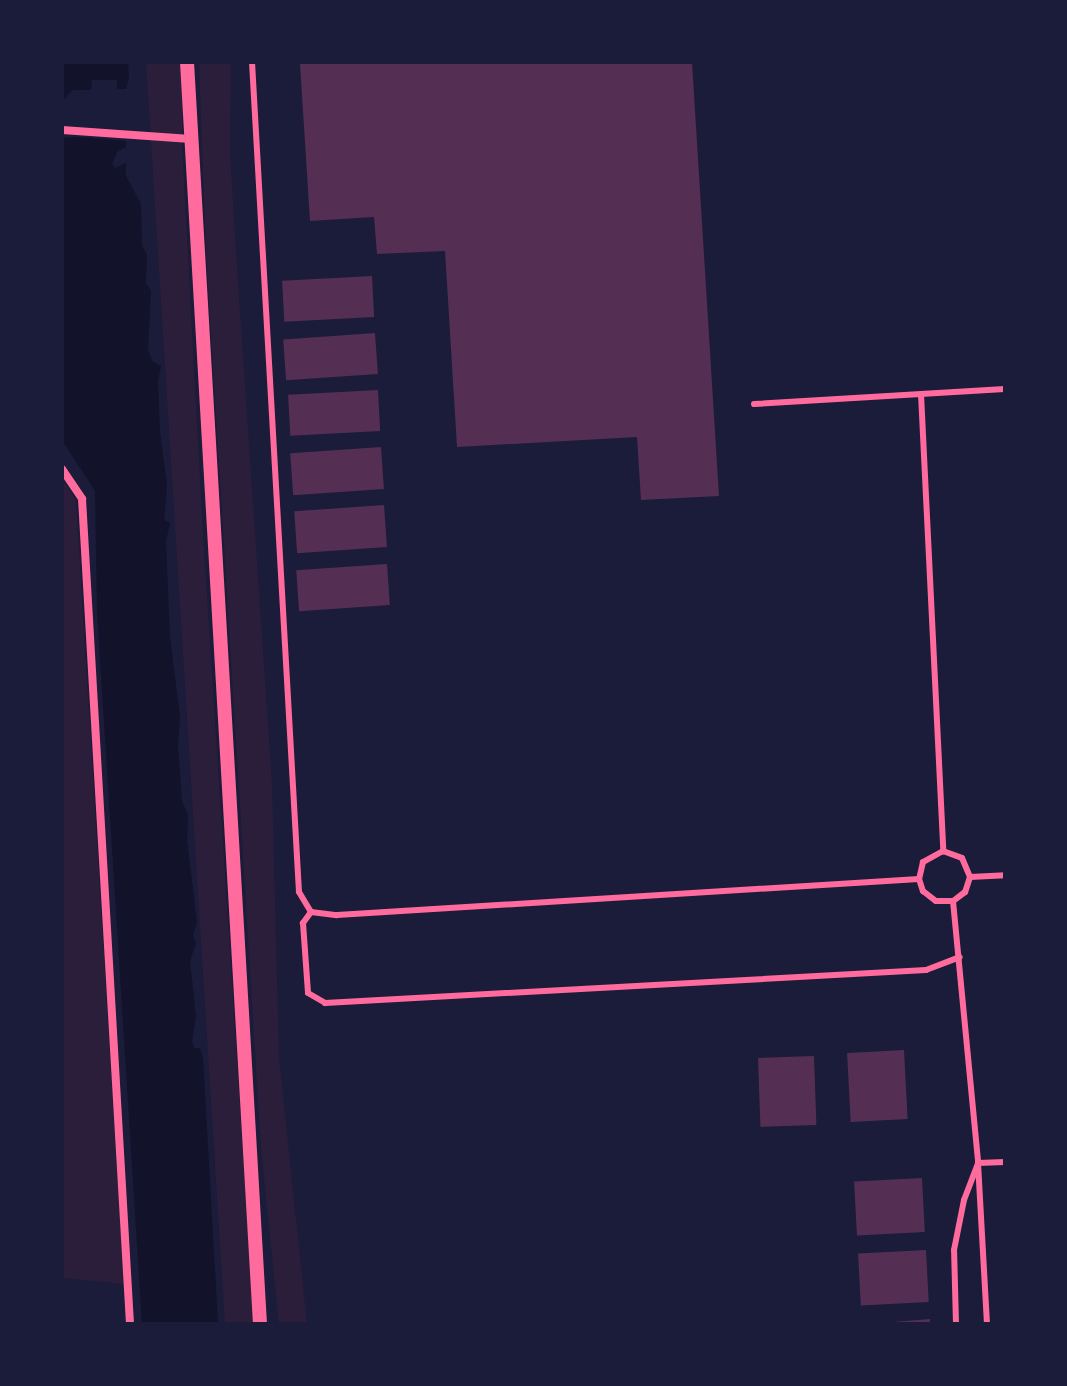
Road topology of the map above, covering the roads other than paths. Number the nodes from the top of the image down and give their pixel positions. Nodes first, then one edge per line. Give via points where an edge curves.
1 (187, 62) edge
2 (252, 62) edge
3 (62, 130) edge
4 (191, 139) junction
5 (1005, 389) edge
6 (921, 394) junction
7 (754, 404) dead end
8 (62, 469) edge
9 (943, 851) junction
10 (1005, 875) edge
11 (970, 877) junction
12 (919, 879) junction
13 (953, 901) junction
14 (311, 912) junction
15 (960, 957) junction
16 (1005, 1162) edge
17 (978, 1163) junction
18 (130, 1324) edge
19 (260, 1324) edge
20 (956, 1324) edge
21 (987, 1324) edge

1 - 4 street
2 - 14 lane via 299,892
3 - 4 street
4 - 19 street
5 - 6 lane
6 - 7 lane
6 - 9 lane
8 - 18 street via 82,499
9 - 11 lane via 962,858
9 - 12 lane via 923,862
10 - 11 lane
11 - 13 lane via 965,892
12 - 13 lane via 923,891 936,901
12 - 14 lane via 337,915
13 - 15 lane
14 - 15 lane via 303,923 308,993 325,1003 926,970
15 - 17 lane
16 - 17 lane
17 - 20 lane via 954,1250
17 - 21 lane

